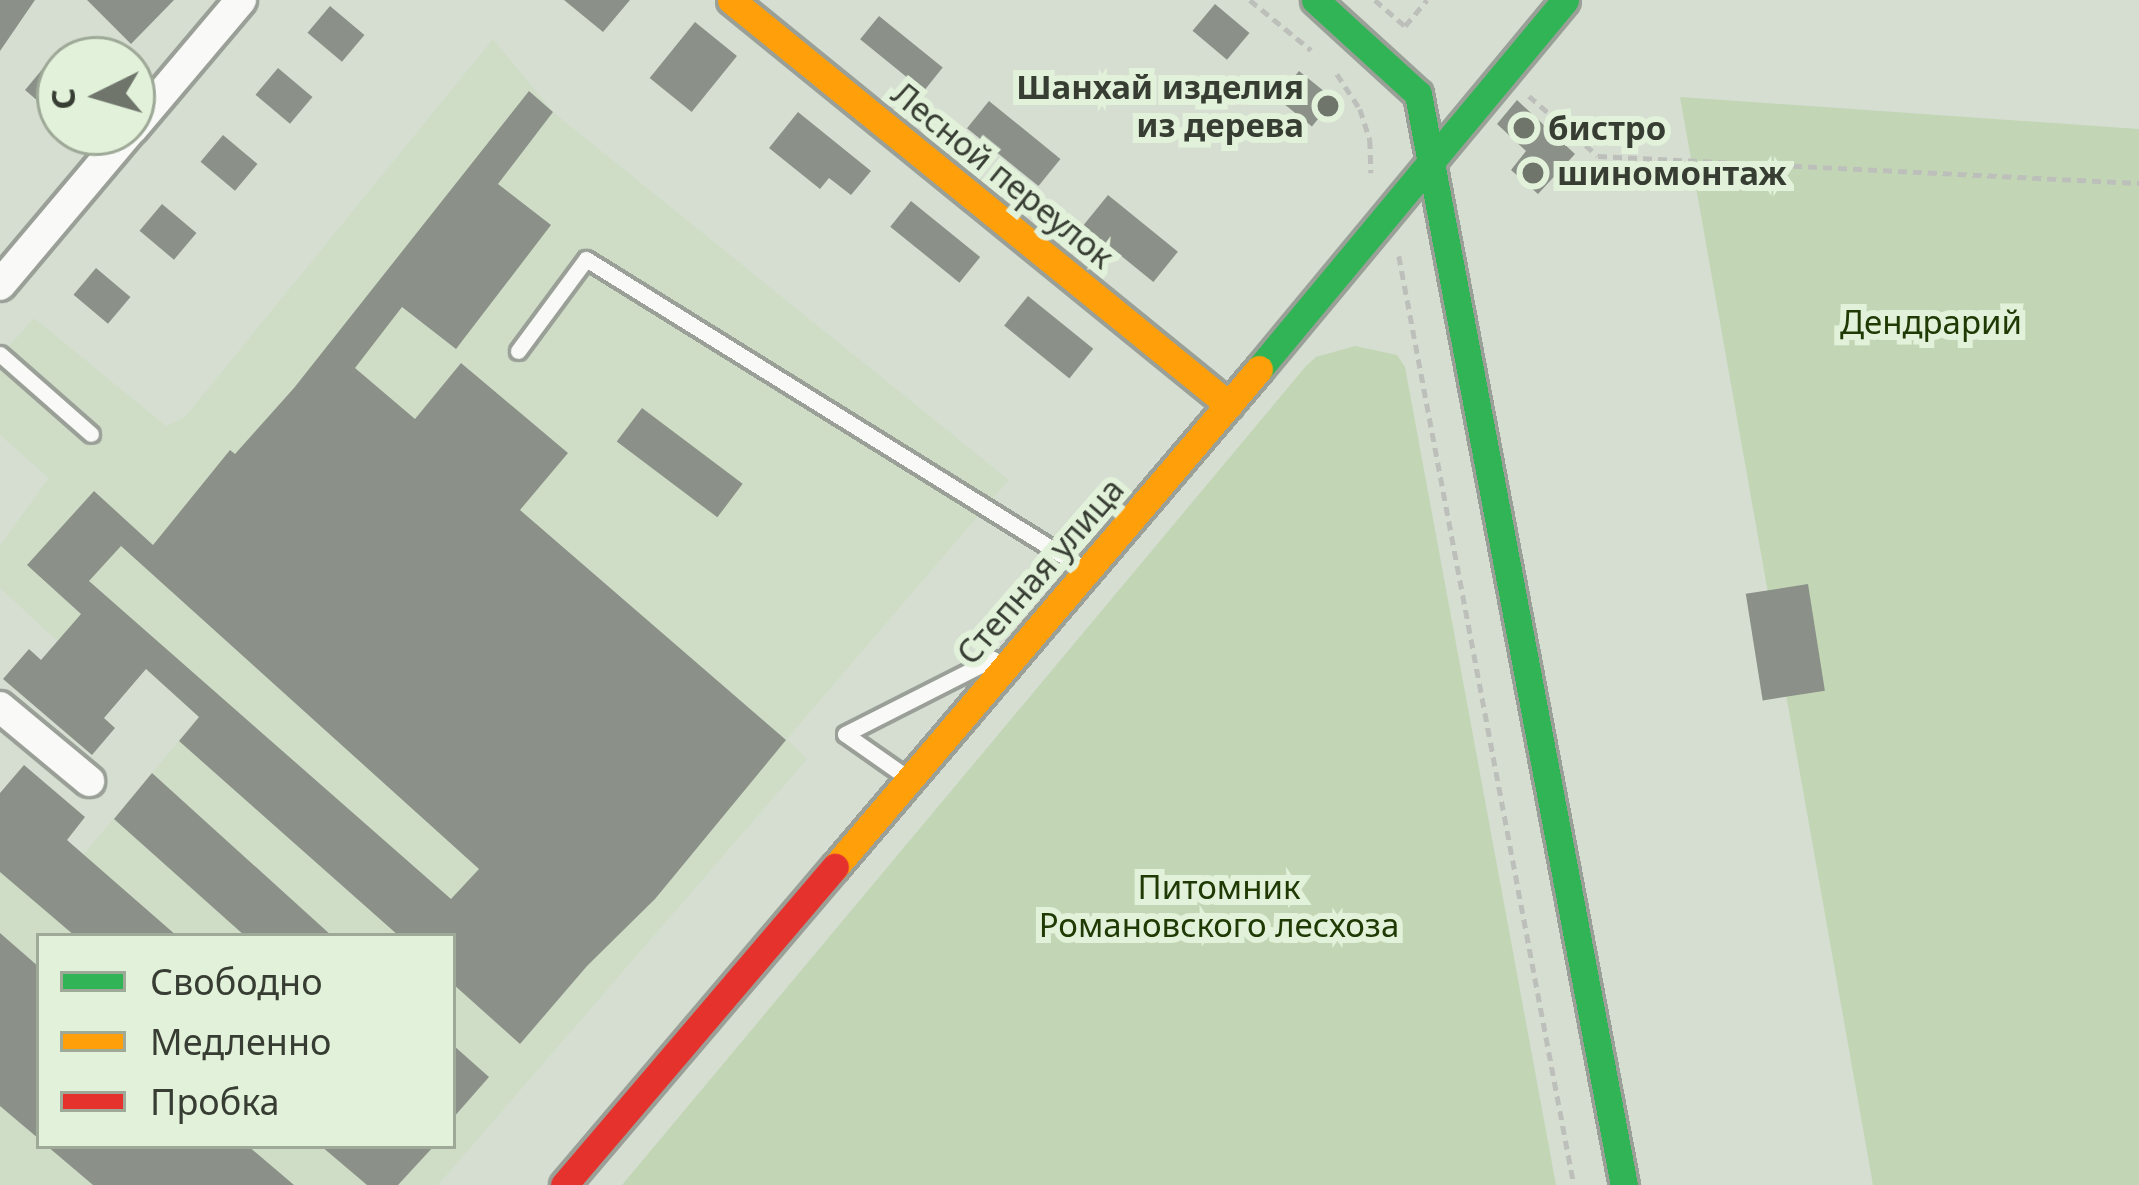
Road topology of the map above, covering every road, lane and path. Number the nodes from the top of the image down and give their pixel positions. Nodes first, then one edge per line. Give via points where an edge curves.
1 (241, 0) edge
2 (731, 0) edge
3 (1250, 0) edge
4 (1315, 0) edge
5 (1375, 0) edge
6 (1427, 0) edge
7 (1565, 0) edge
8 (1314, 52) dead end
9 (1330, 65) dead end
10 (1502, 73) junction
11 (156, 100) edge
12 (109, 156) edge
13 (1431, 158) junction
14 (2139, 183) edge
15 (1382, 219) junction
16 (0, 285) edge
17 (518, 351) dead end
18 (0, 354) edge
19 (1229, 405) junction
20 (91, 434) dead end
21 (1088, 571) junction
22 (1028, 641) junction
23 (0, 707) edge
24 (908, 779) junction
25 (88, 781) dead end
26 (564, 1185) edge
27 (1574, 1185) edge
28 (1624, 1185) edge

1 - 11 street
2 - 19 street, Лесной переулок
3 - 8 path
4 - 13 street via 1418,94
5 - 6 path via 1405,26
7 - 10 street, Степная улица
9 - 15 path via 1360,110 1370,140 1370,196
10 - 13 street, Степная улица
10 - 14 path via 1598,156
12 - 16 street
13 - 15 street, Степная улица
13 - 28 street
15 - 19 street, Степная улица
15 - 27 path via 1402,263
17 - 21 lane via 586,260
18 - 20 lane
19 - 21 street, Степная улица
21 - 22 street, Степная улица
22 - 24 street, Степная улица
22 - 24 lane via 844,734
23 - 25 street
24 - 26 street, Степная улица

